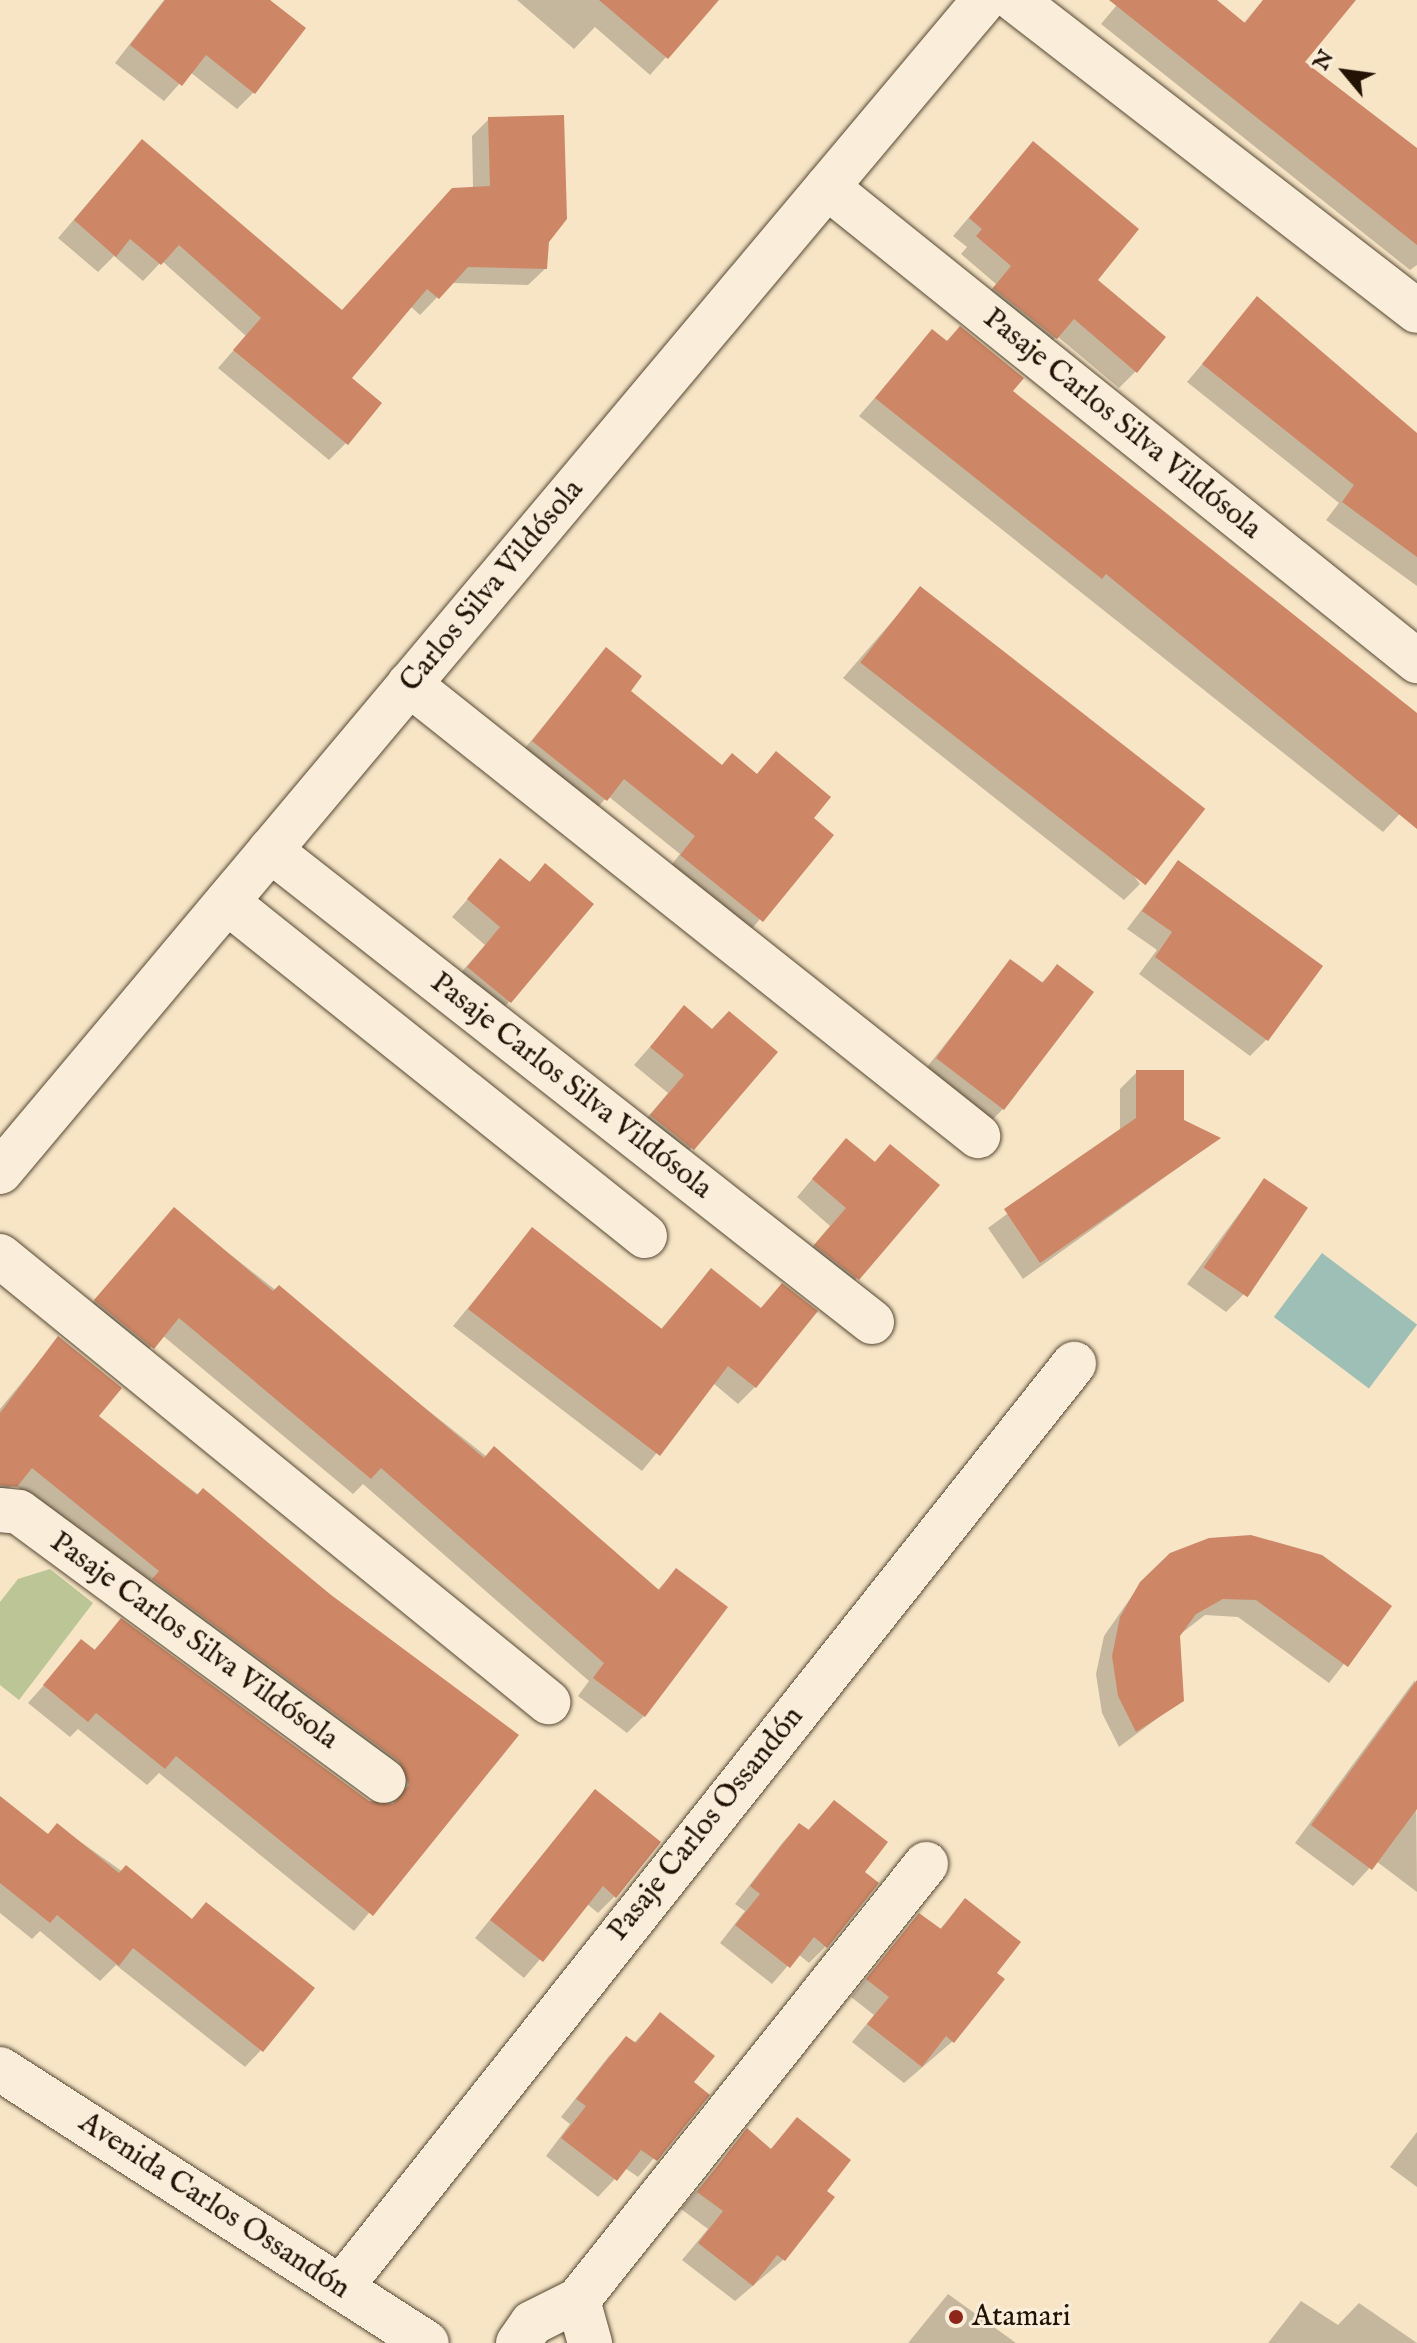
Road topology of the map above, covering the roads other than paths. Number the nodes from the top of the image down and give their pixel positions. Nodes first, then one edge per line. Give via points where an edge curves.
1 (984, 0) edge
2 (1015, 0) edge
3 (827, 187) junction
4 (1417, 311) edge
5 (1417, 661) edge
6 (409, 684) junction
7 (270, 850) junction
8 (227, 902) junction
9 (978, 1136) dead end
10 (0, 1172) edge
11 (645, 1236) dead end
12 (0, 1256) edge
13 (872, 1322) dead end
14 (1074, 1364) dead end
15 (0, 1510) edge
16 (548, 1702) dead end
17 (384, 1781) dead end
18 (926, 1864) dead end
19 (0, 2069) edge
20 (341, 2287) junction
21 (578, 2300) junction
22 (412, 2339) edge
23 (518, 2343) edge
24 (590, 2343) edge

1 - 3 street, Carlos Silva Vildósola
2 - 4 street
3 - 5 street, Pasaje Carlos Silva Vildósola
3 - 6 street, Carlos Silva Vildósola
6 - 7 street, Carlos Silva Vildósola
6 - 9 street
7 - 8 street, Carlos Silva Vildósola
7 - 13 street, Pasaje Carlos Silva Vildósola
8 - 10 street, Carlos Silva Vildósola
8 - 11 street
12 - 16 street
14 - 20 street, Pasaje Carlos Ossandón
15 - 17 street, Pasaje Carlos Silva Vildósola via 19,1512
18 - 21 street
19 - 20 street, Avenida Carlos Ossandón
20 - 22 street, Avenida Carlos Ossandón
21 - 23 street via 532,2323
21 - 24 street

